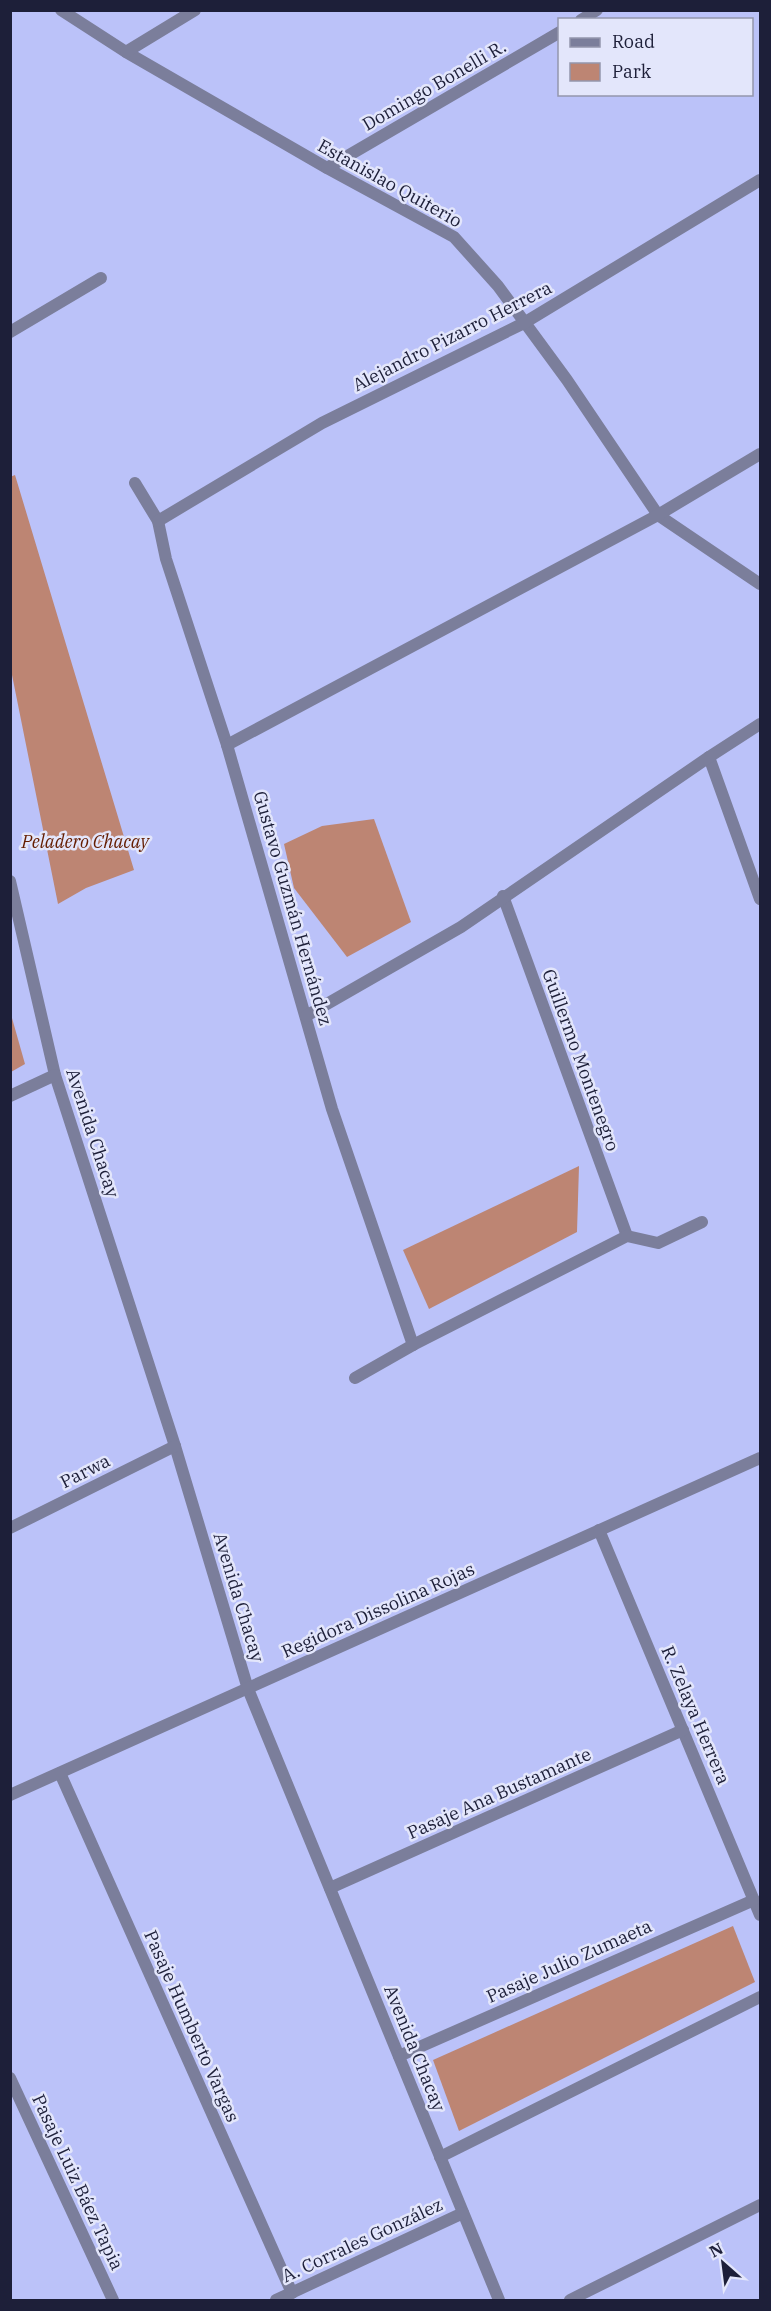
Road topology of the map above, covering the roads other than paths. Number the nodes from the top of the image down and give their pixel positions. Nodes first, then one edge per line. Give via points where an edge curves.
1 (61, 10) edge
2 (195, 10) edge
3 (597, 10) edge
4 (584, 18) edge
5 (558, 33) edge
6 (126, 52) junction
7 (327, 168) junction
8 (760, 180) edge
9 (101, 278) dead end
10 (524, 323) junction
11 (10, 332) edge
12 (760, 454) edge
13 (135, 483) dead end
14 (658, 515) junction
15 (158, 521) junction
16 (760, 584) edge
17 (760, 724) edge
18 (227, 745) junction
19 (709, 757) junction
20 (10, 881) edge
21 (502, 896) junction
22 (760, 899) edge
23 (14, 918) edge
24 (306, 1016) junction
25 (55, 1075) junction
26 (10, 1096) edge
27 (702, 1222) dead end
28 (627, 1236) junction
29 (413, 1345) junction
30 (355, 1378) dead end
31 (175, 1446) junction
32 (760, 1458) edge
33 (10, 1528) edge
34 (599, 1530) junction
35 (248, 1689) junction
36 (683, 1730) junction
37 (60, 1773) junction
38 (10, 1795) edge
39 (330, 1888) junction
40 (754, 1900) junction
41 (760, 1915) edge
42 (760, 1997) edge
43 (399, 2056) junction
44 (10, 2078) edge
45 (440, 2157) junction
46 (760, 2205) edge
47 (463, 2213) junction
48 (292, 2293) junction
49 (113, 2301) edge
50 (276, 2301) edge
51 (499, 2301) edge
52 (570, 2301) edge

1 - 6 street, Estanislao Quiterio
2 - 6 street
3 - 4 street
5 - 7 street, Domingo Bonelli R.
6 - 7 street, Estanislao Quiterio
7 - 10 street, Estanislao Quiterio via 454,237 498,286
8 - 10 street, Alejandro Pizarro Herrera
9 - 11 street
10 - 14 street, Estanislao Quiterio
10 - 15 street, Alejandro Pizarro Herrera via 321,423
12 - 14 street
13 - 15 street, Gustavo Guzmán Hernández
14 - 16 street, Estanislao Quiterio
14 - 18 street
15 - 18 street, Gustavo Guzmán Hernández via 166,559
17 - 19 street
18 - 24 street, Gustavo Guzmán Hernández
19 - 21 street
19 - 22 street
20 - 23 street, Avenida Chacay
21 - 24 street via 461,927
21 - 28 street, Guillermo Montenegro
23 - 25 street, Avenida Chacay
24 - 29 street, Gustavo Guzmán Hernández via 332,1109
25 - 26 street
25 - 31 street, Avenida Chacay
27 - 28 street via 658,1244
28 - 29 street
29 - 30 street
31 - 33 street, Parwa
31 - 35 street, Avenida Chacay
32 - 34 street, Regidora Dissolina Rojas
34 - 35 street, Regidora Dissolina Rojas
34 - 36 street, R. Zelaya Herrera
35 - 37 street, Regidora Dissolina Rojas
35 - 39 street, Avenida Chacay
36 - 39 street, Pasaje Ana Bustamante
36 - 40 street, R. Zelaya Herrera
37 - 38 street, Regidora Dissolina Rojas
37 - 48 street, Pasaje Humberto Vargas
39 - 43 street, Avenida Chacay
40 - 41 street, R. Zelaya Herrera
40 - 43 street, Pasaje Julio Zumaeta
42 - 45 street
43 - 45 street, Avenida Chacay
44 - 49 street, Pasaje Luiz Báez Tapia
45 - 47 street, Avenida Chacay
46 - 52 street
47 - 48 street, A. Corrales González
47 - 51 street, Avenida Chacay
48 - 50 street, A. Corrales González

